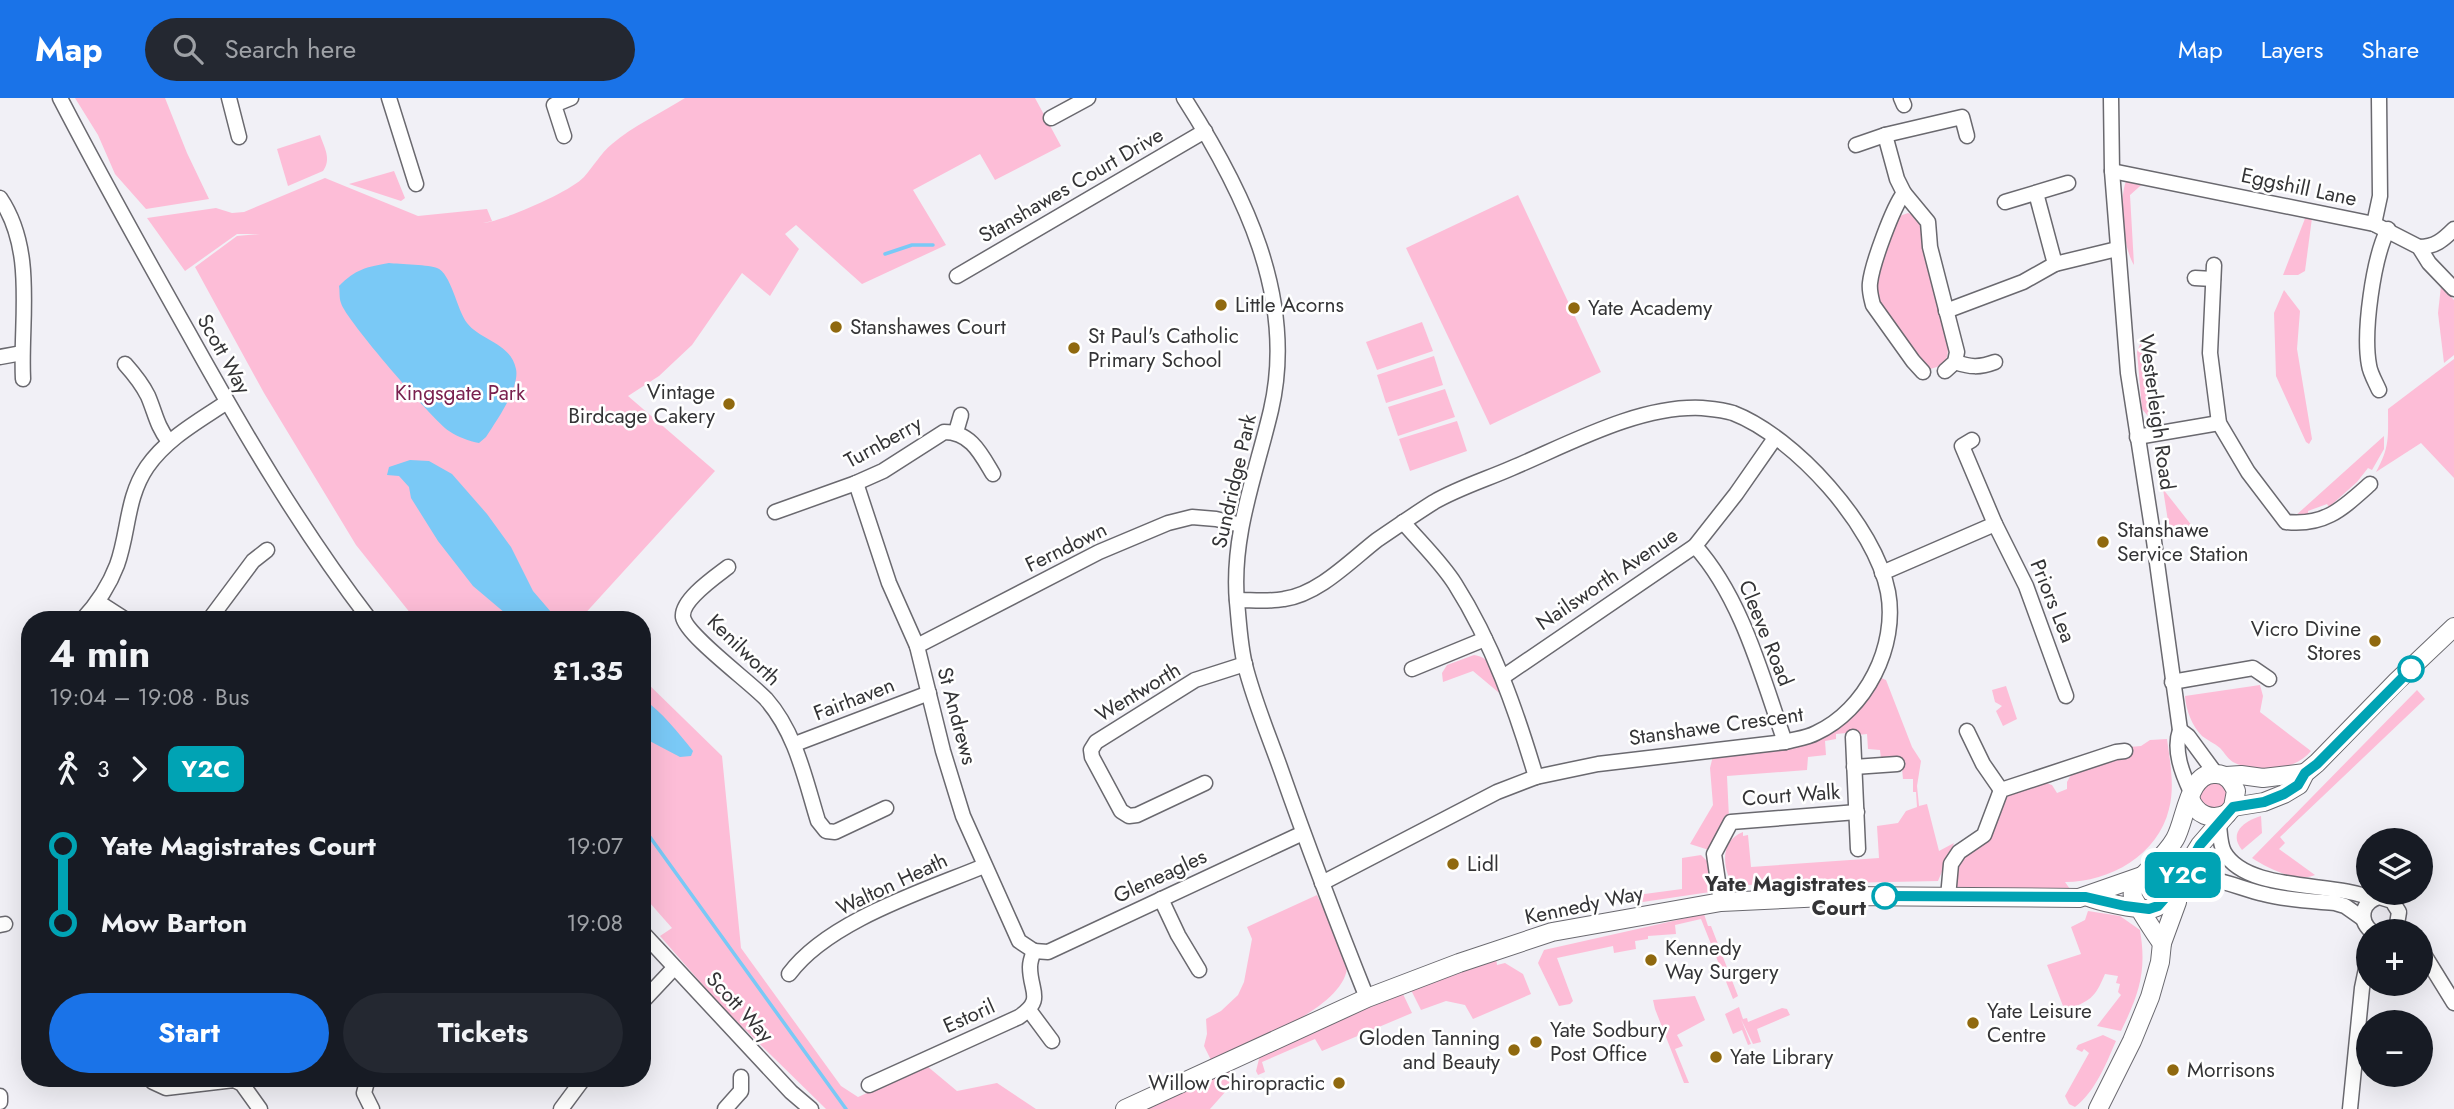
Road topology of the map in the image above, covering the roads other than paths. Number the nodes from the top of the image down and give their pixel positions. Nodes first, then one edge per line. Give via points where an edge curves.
1 (60, 98) edge
2 (229, 98) edge
3 (390, 98) edge
4 (572, 98) edge
5 (1088, 98) edge
6 (1184, 98) edge
7 (2111, 98) edge
8 (2379, 98) edge
9 (1056, 109) edge
10 (1205, 131) junction
11 (1885, 135) junction
12 (564, 136) dead end
13 (1968, 136) dead end
14 (239, 137) dead end
15 (1856, 145) dead end
16 (2112, 171) junction
17 (2068, 183) dead end
18 (415, 184) dead end
19 (1904, 193) junction
20 (2036, 193) junction
21 (0, 198) edge
22 (2004, 202) dead end
23 (2381, 227) junction
24 (2454, 229) edge
25 (2419, 247) junction
26 (2118, 249) junction
27 (2055, 264) junction
28 (957, 276) dead end
29 (2194, 278) dead end
30 (2454, 289) edge
31 (1945, 311) junction
32 (22, 353) junction
33 (0, 358) edge
34 (1995, 362) dead end
35 (125, 364) dead end
36 (1923, 372) dead end
37 (23, 379) dead end
38 (2379, 390) dead end
39 (227, 402) junction
40 (961, 415) dead end
41 (2219, 423) junction
42 (956, 432) junction
43 (2137, 437) junction
44 (1775, 438) junction
45 (1972, 440) dead end
46 (169, 442) junction
47 (993, 474) dead end
48 (856, 483) junction
49 (2370, 484) dead end
50 (775, 512) dead end
51 (1403, 522) junction
52 (1995, 524) junction
53 (1241, 525) junction
54 (1695, 546) junction
55 (267, 550) dead end
56 (728, 567) dead end
57 (1882, 573) junction
58 (1237, 600) junction
59 (98, 603) junction
60 (90, 611) edge
61 (111, 611) edge
62 (216, 611) edge
63 (363, 611) edge
64 (2454, 627) edge
65 (1485, 639) junction
66 (917, 646) junction
67 (1245, 664) junction
68 (1412, 669) dead end
69 (1503, 677) junction
70 (2269, 679) dead end
71 (2172, 682) junction
72 (929, 692) junction
73 (2066, 696) dead end
74 (2180, 730) junction
75 (1967, 731) dead end
76 (1853, 737) dead end
77 (1785, 742) junction
78 (794, 744) junction
79 (2125, 751) dead end
80 (1897, 764) dead end
81 (1854, 767) junction
82 (2305, 773) junction
83 (2221, 775) junction
84 (1536, 777) junction
85 (1205, 783) dead end
86 (2001, 790) junction
87 (2190, 795) junction
88 (887, 808) dead end
89 (1857, 811) junction
90 (2226, 815) junction
91 (1303, 833) junction
92 (1858, 849) dead end
93 (984, 866) junction
94 (2142, 876) junction
95 (2179, 882) junction
96 (1322, 883) junction
97 (2356, 893) edge
98 (1948, 897) junction
99 (2086, 897) junction
100 (1161, 900) junction
101 (1721, 902) junction
102 (2368, 905) edge
103 (2138, 907) junction
104 (2362, 918) joint
105 (651, 942) edge
106 (2162, 943) junction
107 (1034, 951) junction
108 (674, 968) junction
109 (2433, 969) edge
110 (1199, 970) dead end
111 (789, 974) dead end
112 (651, 992) edge
113 (2361, 996) edge
114 (1367, 998) junction
115 (2454, 1003) edge
116 (1029, 1010) junction
117 (1052, 1041) dead end
118 (741, 1077) dead end
119 (869, 1084) dead end
120 (244, 1087) edge
121 (366, 1087) edge
122 (577, 1087) edge
123 (0, 1096) edge
124 (1, 1102) edge
125 (260, 1109) edge
126 (372, 1109) edge
127 (561, 1109) edge
128 (725, 1109) edge
129 (811, 1109) edge
130 (1125, 1109) edge
131 (2098, 1109) edge
132 (2350, 1109) edge

1 - 39 street, Scott Way
2 - 14 street
3 - 18 street
4 - 12 street via 554,105
5 - 9 street
6 - 10 street, Sundridge Park
7 - 16 street, Westerleigh Road
8 - 23 street
10 - 28 street, Stanshawes Court Drive
10 - 53 street, Sundridge Park via 1242,198 1260,246 1277,325 1272,408
11 - 13 street via 1962,117
11 - 15 street
11 - 19 street
16 - 23 street, Eggshill Lane
16 - 26 street, Westerleigh Road
17 - 20 street
19 - 31 street via 1928,222
19 - 36 street via 1895,204 1870,281 1870,295
20 - 22 street
20 - 27 street
21 - 32 street via 23,261
23 - 25 street, Eggshill Lane
23 - 38 street via 2368,319 2369,366
24 - 25 street via 2440,242
25 - 30 street, Eggshill Lane
26 - 27 street
26 - 43 street, Westerleigh Road
27 - 31 street via 2023,282
29 - 41 street via 2214,272 2210,353
31 - 34 street via 1957,352 1950,367 1983,367
32 - 33 street
32 - 37 street
35 - 46 street via 149,397 158,427
39 - 46 street
39 - 63 street, Scott Way via 328,566
40 - 42 street
41 - 43 street
41 - 49 street via 2286,522 2325,519
42 - 47 street, Turnberry via 976,445
42 - 48 street, Turnberry via 944,432
43 - 71 street, Westerleigh Road
44 - 51 street, Stanshawe Crescent via 1731,412 1701,408 1630,419 1438,500
44 - 54 street, Nailsworth Avenue
44 - 57 street, Stanshawe Crescent via 1824,480 1856,522
45 - 52 street, Priors Lea via 1962,446
46 - 59 street via 147,467 130,504 117,564
48 - 50 street, Turnberry
48 - 66 street, St Andrews via 889,583
51 - 58 street, Stanshawe Crescent via 1304,593 1285,599
51 - 65 street via 1453,582
52 - 57 street
52 - 73 street, Priors Lea via 2026,586
53 - 58 street, Sundridge Park
53 - 66 street, Ferndown via 1192,517 1168,523 1099,552
54 - 69 street, Nailsworth Avenue
54 - 77 street, Cleeve Road via 1722,579 1741,620
55 - 62 street via 253,561
56 - 78 street, Kenilworth via 687,602 686,624 767,700
57 - 77 street, Stanshawe Crescent via 1890,614 1871,680 1831,724
58 - 67 street, Sundridge Park
59 - 60 street
59 - 61 street
64 - 82 main road
65 - 68 street
65 - 69 street
66 - 72 street, St Andrews
67 - 85 street, Wentworth via 1195,680 1096,742 1091,750 1121,811 1129,816
67 - 91 street, Sundridge Park
69 - 84 street
70 - 71 street via 2253,668
71 - 74 street, Westerleigh Road
72 - 78 street, Fairhaven
72 - 93 street, St Andrews via 963,816
74 - 83 street
74 - 87 street, Westerleigh Road via 2181,768
75 - 86 street
76 - 81 street, Court Walk
77 - 84 street, Stanshawe Crescent via 1598,764
78 - 88 street, Kenilworth via 818,821 826,831 835,832
79 - 86 street via 2059,779
80 - 81 street, Court Walk
81 - 89 street, Court Walk
82 - 83 main road via 2263,778
82 - 90 main road via 2298,785 2284,794
83 - 87 main road via 2199,780
83 - 90 main road via 2236,791
84 - 96 street, Stanshawe Crescent via 1497,792
86 - 98 street via 1984,835 1959,852 1951,864
87 - 90 main road via 2202,814
87 - 94 main road via 2174,841
89 - 92 street, Court Walk
89 - 101 street, Court Walk via 1731,822 1714,854
90 - 95 main road via 2200,845
90 - 97 street via 2220,840 2234,863 2273,882
91 - 96 street, Sundridge Park
91 - 100 street, Gleneagles
93 - 107 street, St Andrews via 1019,941
93 - 111 street, Walton Heath via 883,908 830,936
94 - 99 main road, Kennedy Way
94 - 103 main road via 2132,893
95 - 103 main road via 2158,906
95 - 104 street via 2222,880 2266,895 2335,903
95 - 106 main road
96 - 114 street, Sundridge Park
98 - 99 main road, Kennedy Way
98 - 101 main road, Kennedy Way
99 - 103 main road, Kennedy Way
100 - 107 street, Gleneagles via 1048,951
100 - 110 street
101 - 114 main road, Kennedy Way via 1552,932
102 - 104 street
103 - 106 main road
105 - 108 street, Scott Way
106 - 131 main road via 2144,1014
107 - 116 street, Estoril via 1030,966 1035,995
108 - 112 street
108 - 129 street, Scott Way
109 - 115 street
113 - 132 street
114 - 130 main road, Kennedy Way
116 - 117 street
116 - 119 street, Estoril
118 - 128 street via 741,1091
120 - 125 street
121 - 126 street
122 - 127 street
123 - 124 street

